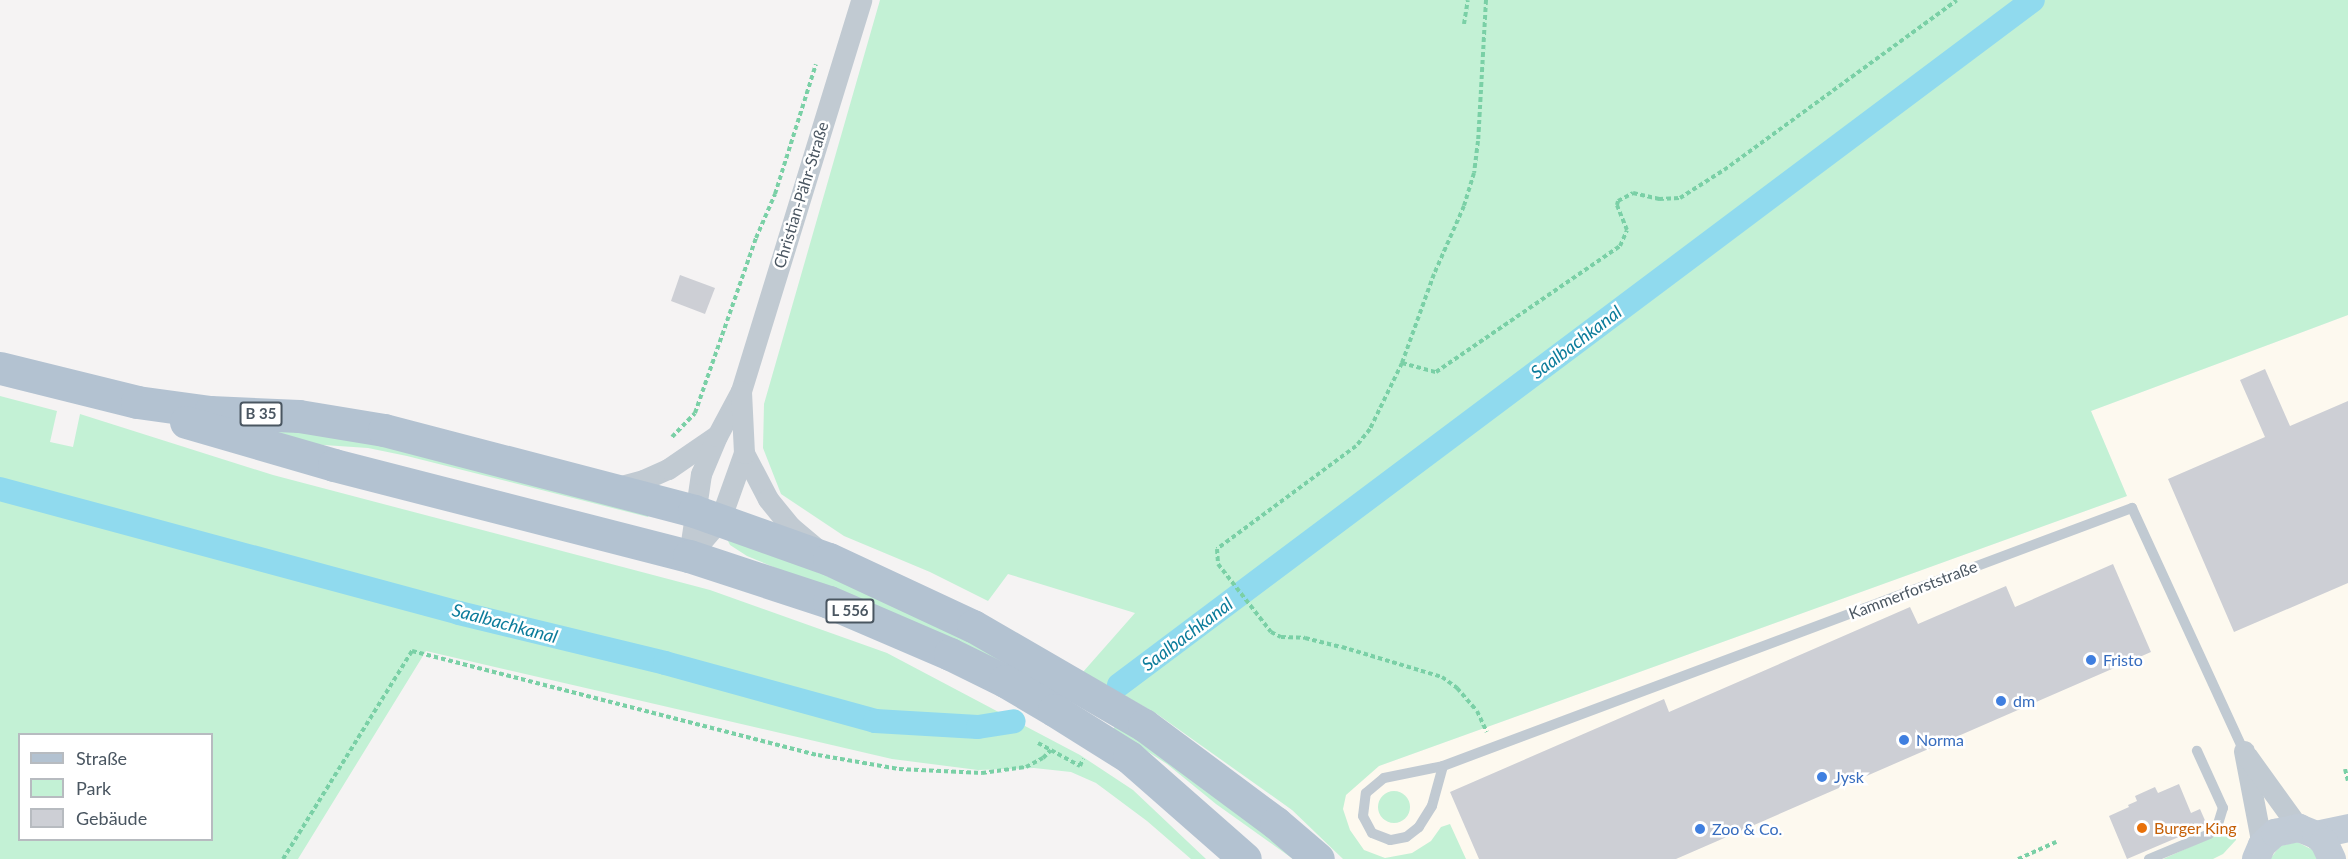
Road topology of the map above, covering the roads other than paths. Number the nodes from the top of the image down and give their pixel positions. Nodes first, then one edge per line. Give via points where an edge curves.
1 (861, 0) edge
2 (0, 368) edge
3 (741, 391) junction
4 (137, 402) junction
5 (717, 435) junction
6 (744, 453) junction
7 (612, 488) junction
8 (707, 516) junction
9 (689, 556) junction
10 (829, 559) junction
11 (2197, 751) dead end
12 (2244, 751) junction
13 (1443, 766) junction
14 (2348, 828) edge
15 (2308, 831) junction
16 (2259, 852) edge
17 (1245, 859) edge
18 (1318, 859) edge
19 (2149, 859) edge
20 (2332, 859) edge

1 - 3 street, Christian-Pähr-Straße
2 - 4 main road, B 35
3 - 5 street, Christian-Pähr-Straße
3 - 6 street, Christian-Pähr-Straße
4 - 7 main road, B 35 via 210,412 299,417 384,430
4 - 9 main road, B 35 via 203,428 274,449
5 - 7 street via 668,469
5 - 8 street, Christian-Pähr-Straße via 701,474
6 - 8 street, Christian-Pähr-Straße
6 - 10 street via 768,499 791,527
7 - 8 main road, B 35
8 - 9 street, Christian-Pähr-Straße
8 - 10 main road, L 556
9 - 17 main road, L 556 via 829,602 1005,681 1129,757
10 - 18 main road, L 556 via 973,626 1144,725
11 - 19 lane via 2223,808 2218,824 2209,834
12 - 13 lane, Kammerforststraße via 2132,508
12 - 15 street, Kammerforststraße
12 - 16 street, Kammerforststraße
13 - 13 lane, Kammerforststraße via 1432,806 1419,827 1406,837 1390,840 1372,833 1363,816 1366,793 1384,778
14 - 15 street
15 - 16 street via 2282,830
15 - 20 street via 2324,842

